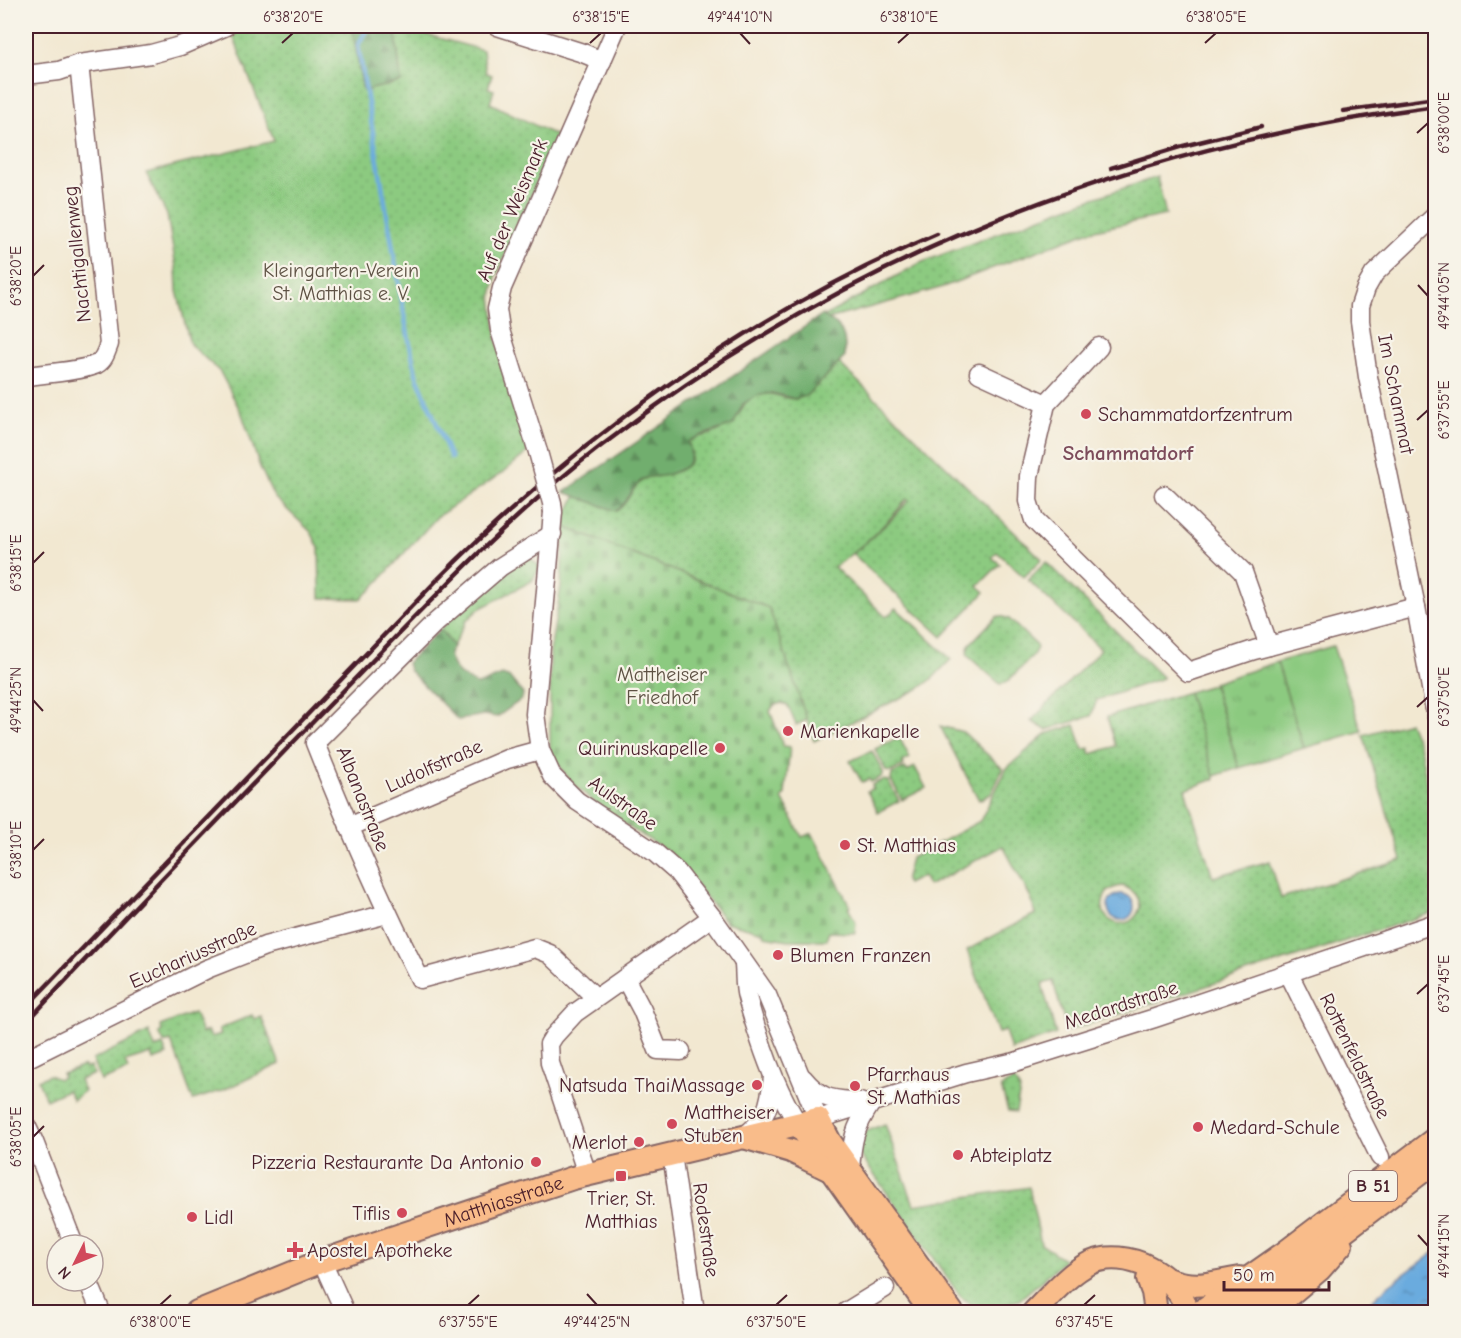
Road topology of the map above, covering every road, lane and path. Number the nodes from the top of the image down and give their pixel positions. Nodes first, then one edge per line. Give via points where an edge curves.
1 (226, 26) edge
2 (497, 26) edge
3 (617, 26) edge
4 (602, 61) junction
5 (26, 62) edge
6 (79, 64) junction
7 (26, 75) edge
8 (1436, 215) edge
9 (1099, 347) dead end
10 (979, 373) dead end
11 (26, 376) edge
12 (1046, 404) junction
13 (1164, 495) dead end
14 (553, 512) joint
15 (552, 534) junction
16 (1416, 608) junction
17 (1269, 646) junction
18 (1435, 713) edge
19 (540, 750) junction
20 (349, 827) junction
21 (387, 914) junction
22 (712, 917) junction
23 (1436, 923) edge
24 (744, 965) junction
25 (1289, 974) junction
26 (626, 978) junction
27 (595, 998) junction
28 (681, 1051) dead end
29 (26, 1059) edge
30 (797, 1071) junction
31 (773, 1075) junction
32 (871, 1103) junction
33 (808, 1122) junction
34 (26, 1125) edge
35 (743, 1137) junction
36 (1436, 1138) edge
37 (672, 1154) junction
38 (1380, 1157) dead end
39 (1436, 1161) edge
40 (840, 1170) junction
41 (586, 1174) junction
42 (1354, 1223) junction
43 (69, 1233) edge
44 (322, 1261) junction
45 (1251, 1277) junction
46 (1157, 1279) junction
47 (931, 1283) junction
48 (885, 1288) dead end
49 (93, 1293) edge
50 (101, 1312) edge
51 (197, 1312) edge
52 (345, 1312) edge
53 (696, 1312) edge
54 (846, 1312) edge
55 (931, 1312) edge
56 (952, 1312) edge
57 (968, 1312) edge
58 (1034, 1312) edge
59 (1156, 1312) edge
60 (1179, 1312) edge
61 (1187, 1312) edge
62 (1200, 1312) edge
63 (1237, 1312) edge
64 (1269, 1312) edge

1 - 6 street via 151,54
2 - 4 street
3 - 4 street, Auf der Weismark
4 - 14 street, Auf der Weismark, bridge via 502,288 497,309
5 - 6 street via 58,59
6 - 7 street
6 - 11 street, Nachtigallenweg via 109,344 97,364
8 - 16 street, Im Schammat via 1374,274 1360,306 1368,377
9 - 12 street
10 - 12 street
12 - 17 street via 1029,476 1028,501 1034,520 1188,672
13 - 17 street via 1243,572
14 - 15 street, Aulstraße
15 - 19 street, Aulstraße via 535,714
15 - 20 street, Albanastraße via 500,567 444,615 315,743
16 - 17 street
16 - 18 street, Im Schammat
19 - 20 street, Ludolfstraße via 507,759
19 - 22 street, Aulstraße via 552,776 577,801 654,852 677,872
20 - 21 street, Albanastraße
21 - 27 street, Albanastraße via 420,979 535,948 550,954
21 - 29 street, Euchariusstraße via 265,946 207,969
22 - 24 street, Aulstraße
22 - 26 street
23 - 25 street, Medardstraße
24 - 30 street, Aulstraße via 767,995
24 - 31 street, Aulstraße via 746,995
25 - 32 street, Medardstraße
25 - 38 street, Rottenfeldstraße
26 - 27 street
26 - 28 street via 658,1050
27 - 41 street via 574,1013 549,1044 550,1063
30 - 32 street via 811,1088 826,1097
30 - 33 street, Aulstraße
31 - 33 street, Aulstraße via 785,1102
31 - 35 street via 767,1111
32 - 33 street, Medardstraße
32 - 40 street
33 - 35 main road, Matthiasstraße
33 - 40 main road
34 - 43 street
35 - 37 main road, Matthiasstraße
35 - 40 main road
36 - 45 main road, B 51
37 - 41 main road, Matthiasstraße
37 - 53 street, Rodestraße
39 - 42 main road, B 51
40 - 47 main road
40 - 55 main road
41 - 44 main road, Matthiasstraße
42 - 63 main road, B 51
42 - 64 main road via 1341,1246 1320,1269
44 - 51 main road, Matthiasstraße
44 - 52 street
45 - 46 main road via 1201,1286
45 - 62 main road, B 51
46 - 58 main road via 1157,1272 1108,1258 1086,1265
46 - 59 main road via 1153,1292
46 - 60 main road
46 - 61 main road via 1185,1303
47 - 56 main road
47 - 57 main road
48 - 54 street
49 - 50 street

